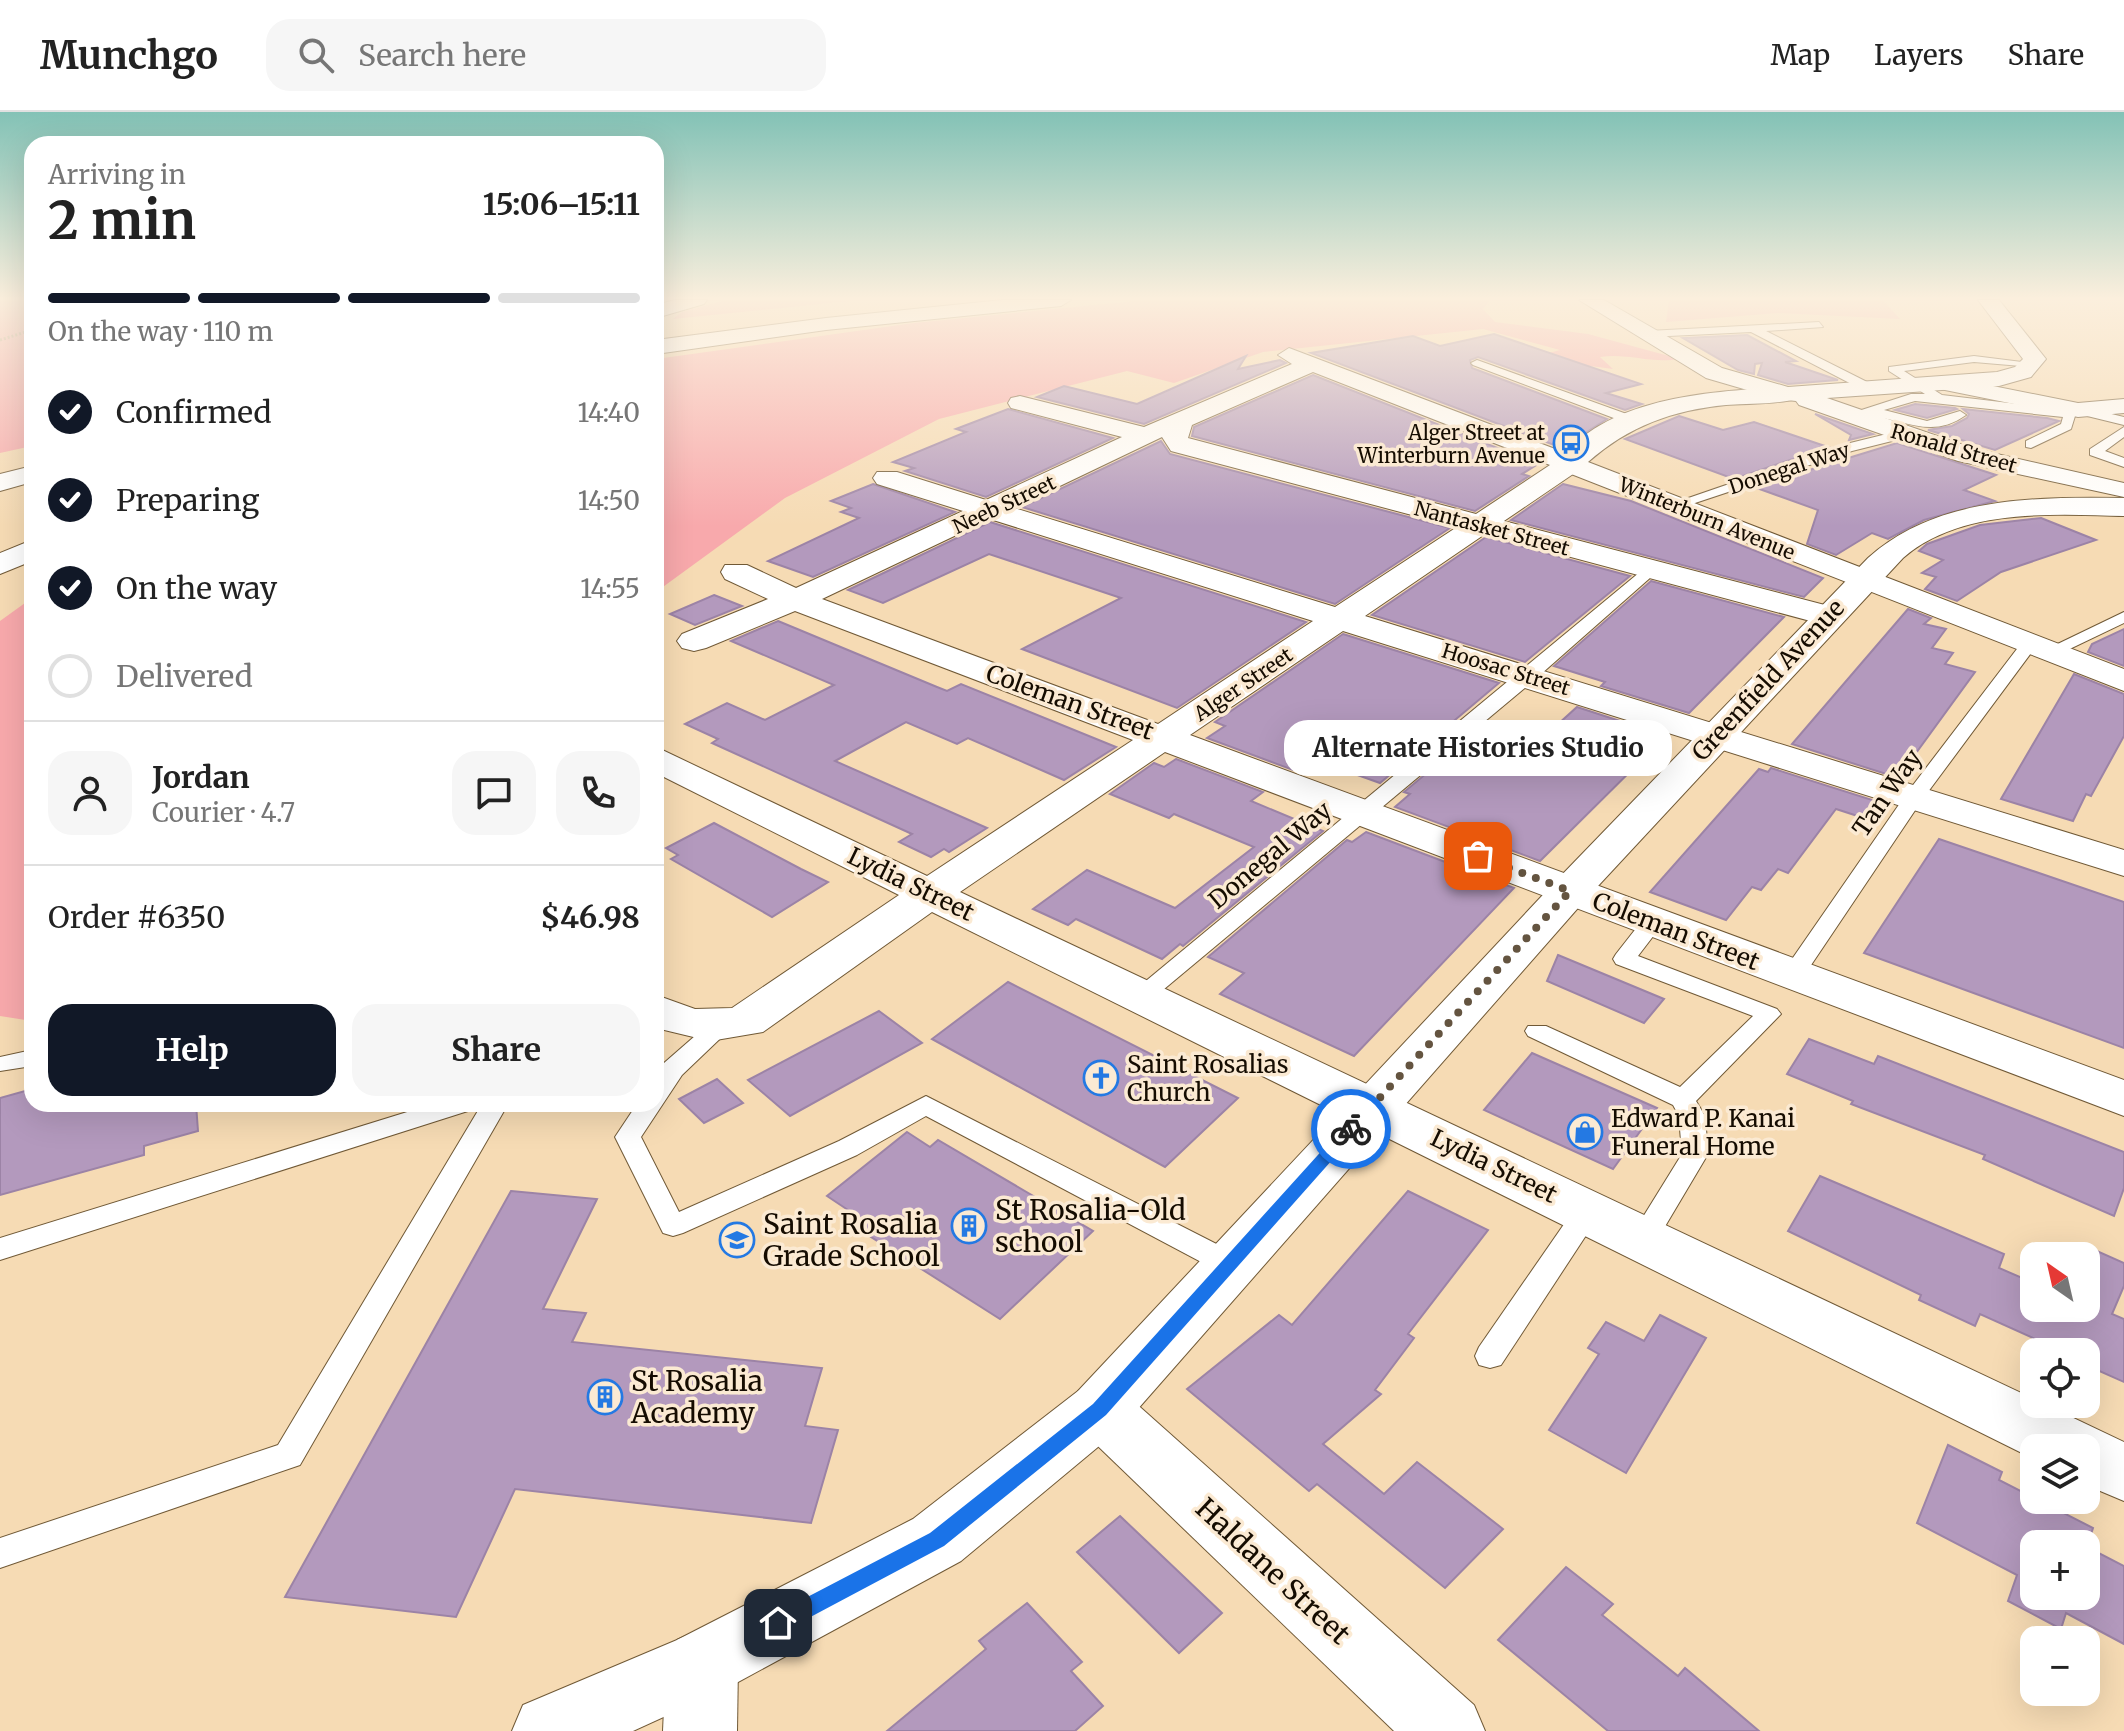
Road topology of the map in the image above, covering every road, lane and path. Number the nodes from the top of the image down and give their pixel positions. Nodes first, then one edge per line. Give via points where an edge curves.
1 (1271, 376) edge
2 (1341, 376) edge
3 (1511, 376) edge
4 (1697, 376) edge
5 (1724, 376) edge
6 (1821, 376) edge
7 (1905, 376) edge
8 (2011, 376) edge
9 (1787, 394) junction
10 (1937, 394) junction
11 (1020, 403) dead end
12 (1672, 404) junction
13 (1864, 405) junction
14 (2124, 406) edge
15 (2073, 412) junction
16 (1631, 420) junction
17 (2124, 421) edge
18 (1180, 422) junction
19 (1903, 422) junction
20 (2124, 431) edge
21 (1146, 435) junction
22 (2031, 444) dead end
23 (24, 461) edge
24 (2124, 463) edge
25 (1570, 464) junction
26 (0, 467) edge
27 (2055, 475) junction
28 (24, 476) edge
29 (887, 478) dead end
30 (0, 483) edge
31 (2124, 491) edge
32 (1675, 505) junction
33 (2040, 507) junction
34 (2124, 507) edge
35 (991, 509) junction
36 (1479, 525) junction
37 (24, 553) edge
38 (0, 565) edge
39 (1651, 570) junction
40 (736, 572) dead end
41 (1864, 580) junction
42 (796, 597) junction
43 (1829, 616) junction
44 (2124, 617) edge
45 (1341, 619) junction
46 (694, 641) dead end
47 (2039, 648) junction
48 (1528, 675) junction
49 (2124, 681) edge
50 (1717, 735) junction
51 (1162, 737) junction
52 (664, 762) edge
53 (1914, 797) junction
54 (1362, 813) junction
55 (2124, 863) edge
56 (1570, 891) junction
57 (929, 894) junction
58 (1653, 922) junction
59 (1793, 975) junction
60 (1143, 995) junction
61 (664, 1015) edge
62 (719, 1027) junction
63 (1537, 1031) dead end
64 (24, 1060) edge
65 (5, 1064) dead end
66 (664, 1083) edge
67 (1683, 1099) junction
68 (2124, 1099) edge
69 (1373, 1106) junction
70 (437, 1112) edge
71 (490, 1112) edge
72 (645, 1112) edge
73 (1588, 1211) junction
74 (1644, 1238) junction
75 (0, 1249) edge
76 (1230, 1264) junction
77 (1490, 1356) dead end
78 (1100, 1409) junction
79 (2045, 1434) edge
80 (2100, 1461) edge
81 (2124, 1473) edge
82 (0, 1553) edge
83 (701, 1697) edge
84 (549, 1731) edge
85 (1448, 1731) edge

1 - 18 main road, Neeb Street
2 - 25 main road, Winterburn Avenue
3 - 16 lane
4 - 12 main road
5 - 9 main road, Ronald Street
6 - 13 lane
7 - 10 lane
8 - 10 main road
9 - 12 main road, Alger Street
9 - 13 main road, Ronald Street
10 - 13 main road
10 - 15 main road
10 - 19 lane via 1961,412 1935,425
11 - 21 main road
12 - 16 main road, Alger Street
13 - 19 main road, Ronald Street
14 - 15 main road
15 - 17 lane
15 - 22 lane via 2067,426
16 - 25 main road, Alger Street
18 - 21 main road, Neeb Street
18 - 36 main road, Nantasket Street via 1175,438 1180,445
19 - 27 main road, Ronald Street via 1967,455
19 - 32 lane, Donegal Way via 1847,448
20 - 24 lane via 2095,452
21 - 35 main road, Neeb Street
23 - 26 main road
25 - 32 main road, Winterburn Avenue
25 - 36 main road, Alger Street
27 - 31 main road, Ronald Street
27 - 33 main road
28 - 30 main road
29 - 35 main road, Hoosac Street
32 - 41 main road, Winterburn Avenue
33 - 34 main road, Greenfield Avenue
33 - 41 main road, Greenfield Avenue via 1985,515 1908,539
35 - 42 main road, Neeb Street
35 - 45 main road, Hoosac Street
36 - 39 main road, Nantasket Street
36 - 45 main road, Alger Street
37 - 38 main road
39 - 43 main road, Nantasket Street
39 - 48 lane, Donegal Way
40 - 42 main road, Coleman Street
41 - 43 main road, Greenfield Avenue
41 - 47 main road, Winterburn Avenue
42 - 46 main road, Neeb Street
42 - 51 main road, Coleman Street
43 - 50 main road, Greenfield Avenue
44 - 47 lane, Tan Way
45 - 48 main road, Hoosac Street
45 - 51 main road, Alger Street
47 - 49 main road, Winterburn Avenue
47 - 53 lane, Tan Way
48 - 50 main road, Hoosac Street
48 - 54 lane, Donegal Way
50 - 53 main road, Hoosac Street
50 - 56 main road, Greenfield Avenue
51 - 54 main road, Coleman Street
51 - 57 main road, Alger Street
52 - 57 main road, Lydia Street
53 - 55 main road, Hoosac Street
53 - 59 lane, Tan Way
54 - 56 main road, Coleman Street
54 - 60 lane, Donegal Way
56 - 58 main road, Coleman Street
56 - 69 main road, Greenfield Avenue
57 - 60 main road, Lydia Street
57 - 62 main road, Alger Street via 746,1021
58 - 59 main road, Coleman Street
58 - 67 lane via 1624,959 1769,1014
59 - 68 main road, Coleman Street
60 - 69 main road, Lydia Street
61 - 62 main road via 688,1026
62 - 66 lane
63 - 67 lane
64 - 65 lane
67 - 74 lane via 1692,1116 1695,1154
69 - 73 main road, Lydia Street
69 - 76 main road, Greenfield Avenue
70 - 75 lane
71 - 82 lane via 289,1455
72 - 76 lane via 628,1137 673,1226 848,1148 926,1105
73 - 74 main road, Lydia Street
73 - 77 lane
74 - 79 main road, Lydia Street
76 - 78 main road, Greenfield Avenue
78 - 83 main road, Greenfield Avenue via 937,1540
78 - 85 main road, Haldane Street
80 - 81 main road
83 - 84 main road, Greenfield Avenue

